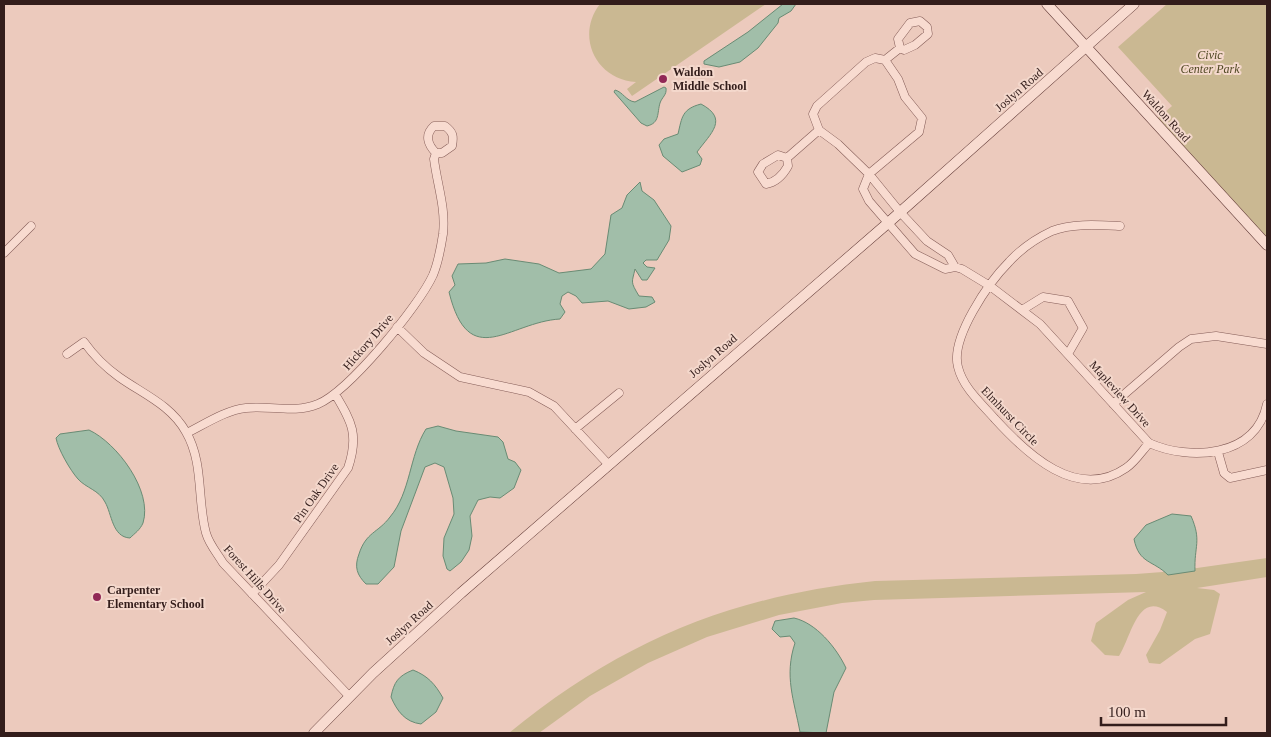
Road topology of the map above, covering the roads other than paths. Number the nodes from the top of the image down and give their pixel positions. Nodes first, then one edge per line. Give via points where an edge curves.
1 (1047, 4) edge
2 (1134, 4) edge
3 (1086, 47) junction
4 (900, 48) dead end
5 (885, 60) junction
6 (819, 130) junction
7 (436, 153) dead end
8 (787, 158) dead end
9 (869, 174) junction
10 (900, 212) junction
11 (888, 223) junction
12 (31, 226) dead end
13 (1120, 226) dead end
14 (927, 241) junction
15 (1267, 245) edge
16 (4, 253) edge
17 (915, 254) junction
18 (955, 267) junction
19 (990, 286) junction
20 (1022, 310) junction
21 (397, 327) junction
22 (1267, 339) edge
23 (1267, 346) edge
24 (67, 354) dead end
25 (1068, 354) junction
26 (619, 393) dead end
27 (334, 394) junction
28 (1112, 404) junction
29 (1267, 404) edge
30 (575, 429) junction
31 (187, 433) junction
32 (1149, 443) junction
33 (1218, 452) junction
34 (608, 464) junction
35 (1267, 470) edge
36 (252, 594) junction
37 (349, 696) junction
38 (314, 733) edge

1 - 3 street, Waldon Road
2 - 3 street, Joslyn Road
3 - 10 street, Joslyn Road
3 - 15 street, Waldon Road
4 - 5 street
5 - 6 street via 875,58 866,62 817,106 813,114
5 - 9 street via 905,97 922,118 922,124 919,132
6 - 8 street
6 - 9 street, Mapleview Drive
7 - 21 street, Hickory Drive via 435,168 444,220 437,260 418,300
9 - 10 street, Mapleview Drive
9 - 11 street, Mapleview Drive via 863,189
10 - 11 street, Joslyn Road
10 - 14 street, Mapleview Drive
11 - 17 street, Mapleview Drive
11 - 34 street, Joslyn Road
12 - 16 street
13 - 19 street via 1076,226 1053,231 1025,248
14 - 17 street
14 - 18 street, Mapleview Drive via 948,255
17 - 18 street, Mapleview Drive via 945,270
18 - 19 street, Mapleview Drive
19 - 20 street, Mapleview Drive
19 - 32 street, Elmhurst Circle via 972,314 958,350 958,369 967,388 1028,452 1067,476 1092,480 1108,478 1128,467
20 - 25 street, Mapleview Drive
20 - 25 street via 1043,297 1068,301 1084,328
21 - 27 street, Hickory Drive
21 - 30 street via 447,370 460,377 528,392 554,406
22 - 23 street
23 - 28 street via 1216,336 1191,339
24 - 31 street, Forest Hills Drive via 84,342 98,361 170,411
25 - 28 street, Mapleview Drive
26 - 30 street
27 - 31 street, Hickory Drive via 317,404 295,410 234,410
27 - 36 street, Pin Oak Drive via 350,419 354,434 348,468 279,565
28 - 32 street, Mapleview Drive
29 - 33 street, Mapleview Drive via 1260,424 1252,432
30 - 34 street
31 - 36 street, Forest Hills Drive via 198,469 206,534 223,562
32 - 33 street, Mapleview Drive via 1186,454
33 - 35 street via 1224,473 1230,478
34 - 37 street, Joslyn Road via 460,593
36 - 37 street, Forest Hills Drive
37 - 38 street, Joslyn Road

